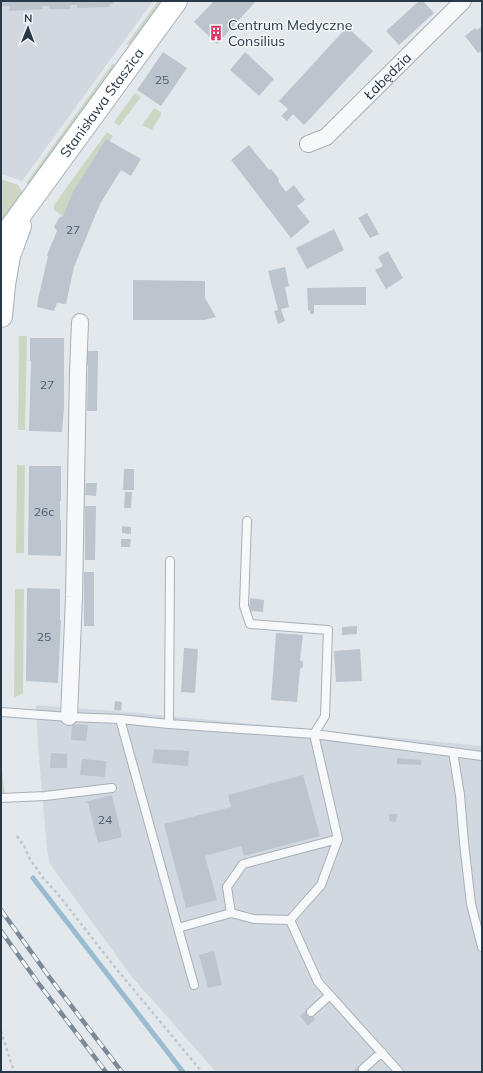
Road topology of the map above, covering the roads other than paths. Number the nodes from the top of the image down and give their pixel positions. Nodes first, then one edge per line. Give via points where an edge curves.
1 (176, 1) edge
2 (463, 1) edge
3 (308, 144) dead end
4 (4, 245) edge
5 (1, 316) edge
6 (80, 322) dead end
7 (247, 521) dead end
8 (170, 561) dead end
9 (1, 712) edge
10 (69, 718) junction
11 (120, 719) junction
12 (168, 724) junction
13 (314, 734) junction
14 (453, 752) junction
15 (482, 756) edge
16 (112, 788) dead end
17 (1, 798) edge
18 (338, 839) junction
19 (231, 913) junction
20 (290, 920) junction
21 (178, 928) junction
22 (482, 947) edge
23 (194, 986) dead end
24 (330, 995) junction
25 (311, 1012) dead end
26 (382, 1052) junction
27 (363, 1068) dead end
28 (399, 1072) edge

1 - 4 main road, Stanisława Staszica via 27,205
2 - 3 street, Łabędzia via 326,137
4 - 5 main road, Stanisława Staszica via 9,256
6 - 10 street
7 - 13 lane via 244,606 250,624 328,630 325,716
8 - 12 lane
9 - 10 lane
10 - 11 lane
11 - 12 lane
11 - 21 lane
12 - 13 lane
13 - 14 lane
13 - 18 lane
14 - 15 lane
14 - 22 lane via 471,904
16 - 17 lane
18 - 19 lane via 243,864 227,887
18 - 20 lane via 321,884
19 - 20 lane via 254,919
19 - 21 lane
20 - 24 lane via 318,982
21 - 23 lane
24 - 25 lane
24 - 26 lane
26 - 27 lane
26 - 28 lane

